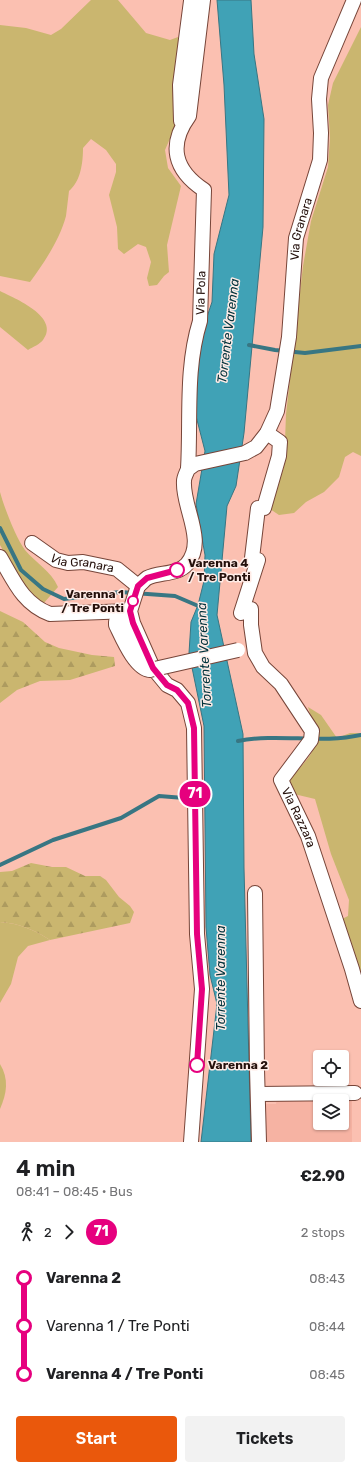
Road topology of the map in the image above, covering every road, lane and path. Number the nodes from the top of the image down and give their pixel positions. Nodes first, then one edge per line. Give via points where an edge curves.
1 (197, 0) edge
2 (356, 6) edge
3 (267, 433) junction
4 (192, 467) junction
5 (32, 543) dead end
6 (0, 557) edge
7 (138, 586) junction
8 (131, 609) junction
9 (257, 645) junction
10 (145, 650) junction
11 (255, 893) dead end
12 (361, 1001) edge
13 (355, 1093) dead end
14 (258, 1094) junction
15 (191, 1142) edge
16 (259, 1142) edge

1 - 4 street, Via Pola via 189,116 181,127 176,144 179,162 190,181 204,190 200,321 194,338 189,394
2 - 3 street, Via Granara via 321,78 320,160 296,238 289,337 277,412
3 - 4 street, Via Granara via 256,446 245,453
3 - 9 street, Via Razzara via 280,442 279,456 264,508 258,508 252,558 258,560 246,611
4 - 7 street via 184,480 193,528 192,554 186,565 147,578
5 - 7 street, Via Granara via 56,560 117,569
6 - 8 street via 26,600 38,610 55,614
7 - 8 street
8 - 10 street via 133,623
9 - 10 street, bridge via 150,670 138,664 116,622 120,621 137,649
9 - 12 street, Via Razzara via 263,667 281,684 312,731 311,740 281,780 308,836
10 - 15 street via 153,668 167,685 177,690 188,703 194,728 197,928 202,989
11 - 14 street
13 - 14 street
14 - 16 street

